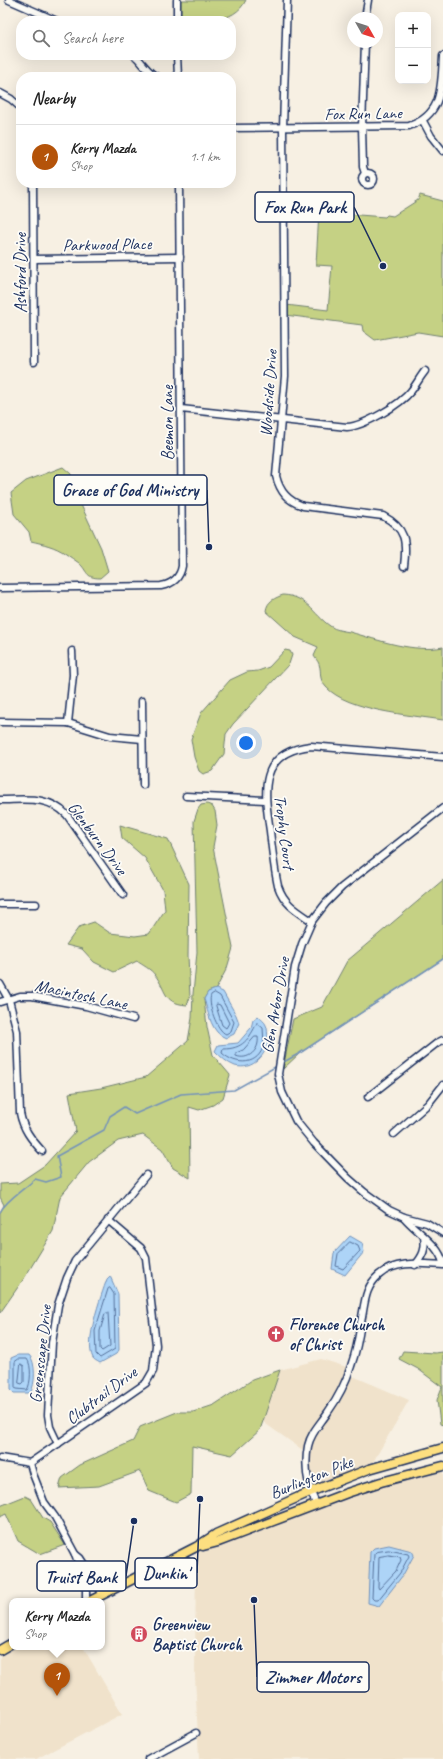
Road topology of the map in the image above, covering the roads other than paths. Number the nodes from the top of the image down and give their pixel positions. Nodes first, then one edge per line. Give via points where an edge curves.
1 (9, 0) edge
2 (177, 0) edge
3 (287, 0) edge
4 (368, 0) edge
5 (367, 12) edge
6 (46, 16) edge
7 (177, 16) edge
8 (365, 48) edge
9 (443, 56) edge
10 (140, 60) edge
11 (177, 60) edge
12 (150, 72) edge
13 (178, 72) edge
14 (443, 74) edge
15 (0, 92) edge
16 (16, 104) edge
17 (423, 121) junction
18 (362, 127) junction
19 (236, 128) edge
20 (284, 128) junction
21 (443, 151) edge
22 (366, 173) dead end
23 (33, 188) edge
24 (179, 188) edge
25 (180, 257) junction
26 (34, 259) junction
27 (34, 362) dead end
28 (425, 371) dead end
29 (181, 409) junction
30 (281, 420) junction
31 (404, 566) dead end
32 (0, 588) edge
33 (72, 651) dead end
34 (142, 701) dead end
35 (0, 722) edge
36 (68, 723) junction
37 (142, 739) junction
38 (443, 757) edge
39 (143, 785) dead end
40 (186, 796) dead end
41 (0, 800) edge
42 (265, 800) junction
43 (443, 808) edge
44 (123, 895) dead end
45 (0, 904) edge
46 (36, 904) dead end
47 (312, 921) junction
48 (0, 984) edge
49 (9, 1000) junction
50 (0, 1002) edge
51 (133, 1019) dead end
52 (443, 1040) edge
53 (443, 1085) edge
54 (368, 1097) dead end
55 (394, 1134) dead end
56 (42, 1151) dead end
57 (146, 1175) dead end
58 (404, 1217) junction
59 (108, 1220) junction
60 (443, 1233) edge
61 (424, 1237) junction
62 (443, 1264) edge
63 (415, 1265) junction
64 (58, 1444) junction
65 (443, 1448) edge
66 (0, 1458) edge
67 (30, 1463) junction
68 (443, 1466) edge
69 (310, 1492) junction
70 (316, 1504) junction
71 (196, 1547) junction
72 (75, 1554) junction
73 (103, 1594) junction
74 (86, 1598) edge
75 (96, 1598) edge
76 (9, 1645) edge
77 (0, 1650) edge
78 (196, 1733) dead end
79 (148, 1759) edge

1 - 6 street
2 - 7 street
3 - 20 street, Woodside Drive
4 - 5 street
8 - 18 street
9 - 14 street, Fox Run Lane
10 - 12 street
11 - 13 street
14 - 17 street, Fox Run Lane via 440,99 434,111
15 - 16 street
17 - 18 street, Fox Run Lane via 409,126
17 - 21 street
18 - 20 street, Fox Run Lane
18 - 22 street via 363,167
19 - 20 street, Fox Run Lane
20 - 30 street, Woodside Drive via 285,376
23 - 26 street, Ashford Drive
24 - 25 street, Beemon Lane
25 - 26 street, Parkwood Place
25 - 29 street, Beemon Lane
26 - 27 street, Ashford Drive
28 - 30 street via 405,397 361,425 347,428
29 - 30 street
29 - 32 street, Beemon Lane via 182,566 177,579 161,586
30 - 31 street, Woodside Drive via 276,469 278,484 285,495 303,506 383,516 391,520 402,532 405,540
33 - 36 street via 73,675
34 - 37 street
35 - 36 street
36 - 37 street via 110,736
37 - 39 street
38 - 42 street, Trophy Court via 319,746 304,747 291,751 275,764 266,780
40 - 42 street
41 - 44 street, Glenburn Drive via 46,801 61,808
42 - 47 street, Trophy Court via 276,880 280,892 290,906
43 - 47 street, Glen Arbor Drive via 342,887
45 - 46 street
47 - 58 street, Glen Arbor Drive via 295,967 278,1066 280,1087 296,1121 314,1143 364,1192 389,1210
48 - 49 street
49 - 50 street, Macintosh Lane
49 - 51 street, Macintosh Lane via 20,996 32,996 86,1006
49 - 56 street via 17,1031 21,1117 25,1130
52 - 54 street
53 - 55 street via 428,1104
57 - 59 street, Greenscape Drive
58 - 60 street, Glen Arbor Drive via 428,1223
58 - 61 street, Glen Arbor Drive
59 - 64 street, Greenscape Drive via 75,1261 58,1305 52,1343 48,1415 50,1427
59 - 64 street, Clubtrail Drive via 141,1248 146,1258 156,1345 153,1371 146,1383
61 - 62 street, Glen Arbor Drive via 440,1255
61 - 63 street via 424,1254
62 - 63 street
63 - 69 street via 391,1267 379,1276 366,1293 350,1368 329,1412 314,1432 308,1446 306,1471
64 - 67 street, Clubtrail Drive
65 - 69 main road, Burlington Pike via 369,1469
66 - 67 street
67 - 72 street via 44,1502
68 - 70 main road, Burlington Pike via 381,1482
69 - 70 street
69 - 71 main road, Burlington Pike via 216,1534
70 - 71 main road, Burlington Pike via 218,1542
71 - 73 main road, Burlington Pike
72 - 73 street
72 - 74 street via 86,1583
73 - 75 main road, Burlington Pike
76 - 77 main road
78 - 79 street

